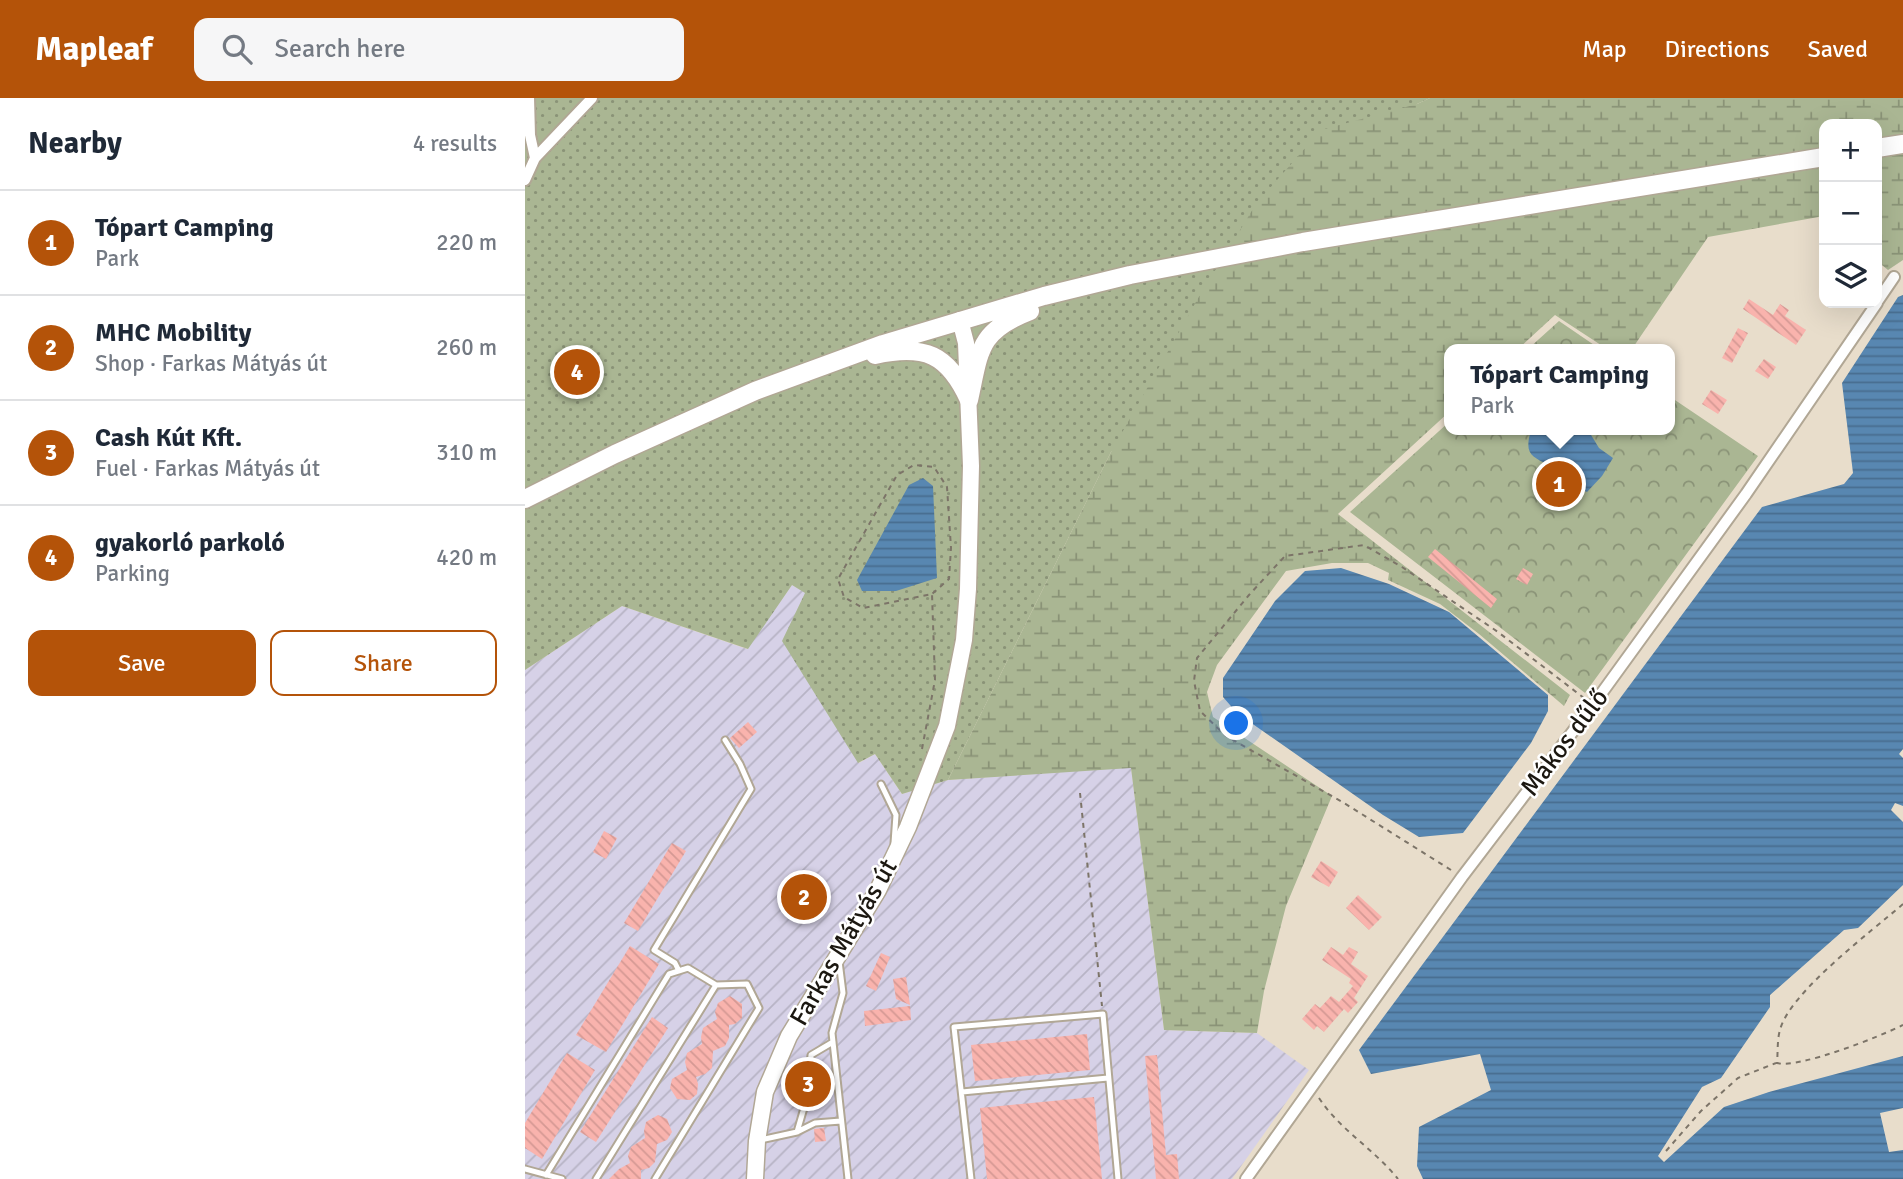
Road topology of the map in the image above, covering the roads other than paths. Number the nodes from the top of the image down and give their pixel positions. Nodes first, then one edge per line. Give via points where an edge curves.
1 (529, 98) edge
2 (592, 98) edge
3 (1903, 144) edge
4 (1882, 147) edge
5 (535, 158) junction
6 (1819, 158) edge
7 (525, 180) edge
8 (1894, 277) dead end
9 (1108, 281) junction
10 (1882, 295) edge
11 (1874, 308) edge
12 (960, 320) junction
13 (886, 348) junction
14 (969, 400) junction
15 (525, 499) edge
16 (725, 740) dead end
17 (881, 784) dead end
18 (892, 860) junction
19 (838, 954) junction
20 (679, 971) junction
21 (716, 985) junction
22 (833, 1042) junction
23 (1108, 1078) junction
24 (962, 1092) junction
25 (842, 1121) junction
26 (797, 1132) junction
27 (757, 1140) junction
28 (525, 1170) edge
29 (546, 1175) junction
30 (562, 1179) edge
31 (596, 1179) edge
32 (655, 1179) edge
33 (755, 1179) edge
34 (848, 1179) edge
35 (971, 1179) edge
36 (1118, 1179) edge
37 (1247, 1179) edge

1 - 5 street
2 - 5 street
3 - 4 main road
5 - 7 street
6 - 9 main road via 1303,242
8 - 10 street, Mákos dűlő
9 - 12 main road
9 - 14 main road via 1006,320 993,330 980,348
11 - 37 street, Mákos dűlő via 1746,494 1462,877
12 - 13 main road
12 - 14 street, Farkas Mátyás út
13 - 14 main road via 920,351 944,362 959,378
13 - 15 main road via 755,391
14 - 18 street, Farkas Mátyás út via 964,640 947,726
16 - 20 lane via 751,789 654,950 675,962
17 - 18 lane via 897,815
18 - 19 street, Farkas Mátyás út
19 - 22 lane via 843,993
19 - 27 street, Farkas Mátyás út via 789,1035 765,1092
20 - 21 lane via 688,968
20 - 29 lane via 669,974
21 - 31 lane
21 - 32 lane via 747,984 759,1008
22 - 25 lane
22 - 26 lane via 811,1055
23 - 24 lane
23 - 24 lane via 1103,1014 954,1027
23 - 36 lane
24 - 35 lane
25 - 26 lane via 815,1123
25 - 34 lane
26 - 27 lane
27 - 33 street, Farkas Mátyás út
28 - 29 lane
29 - 30 lane

